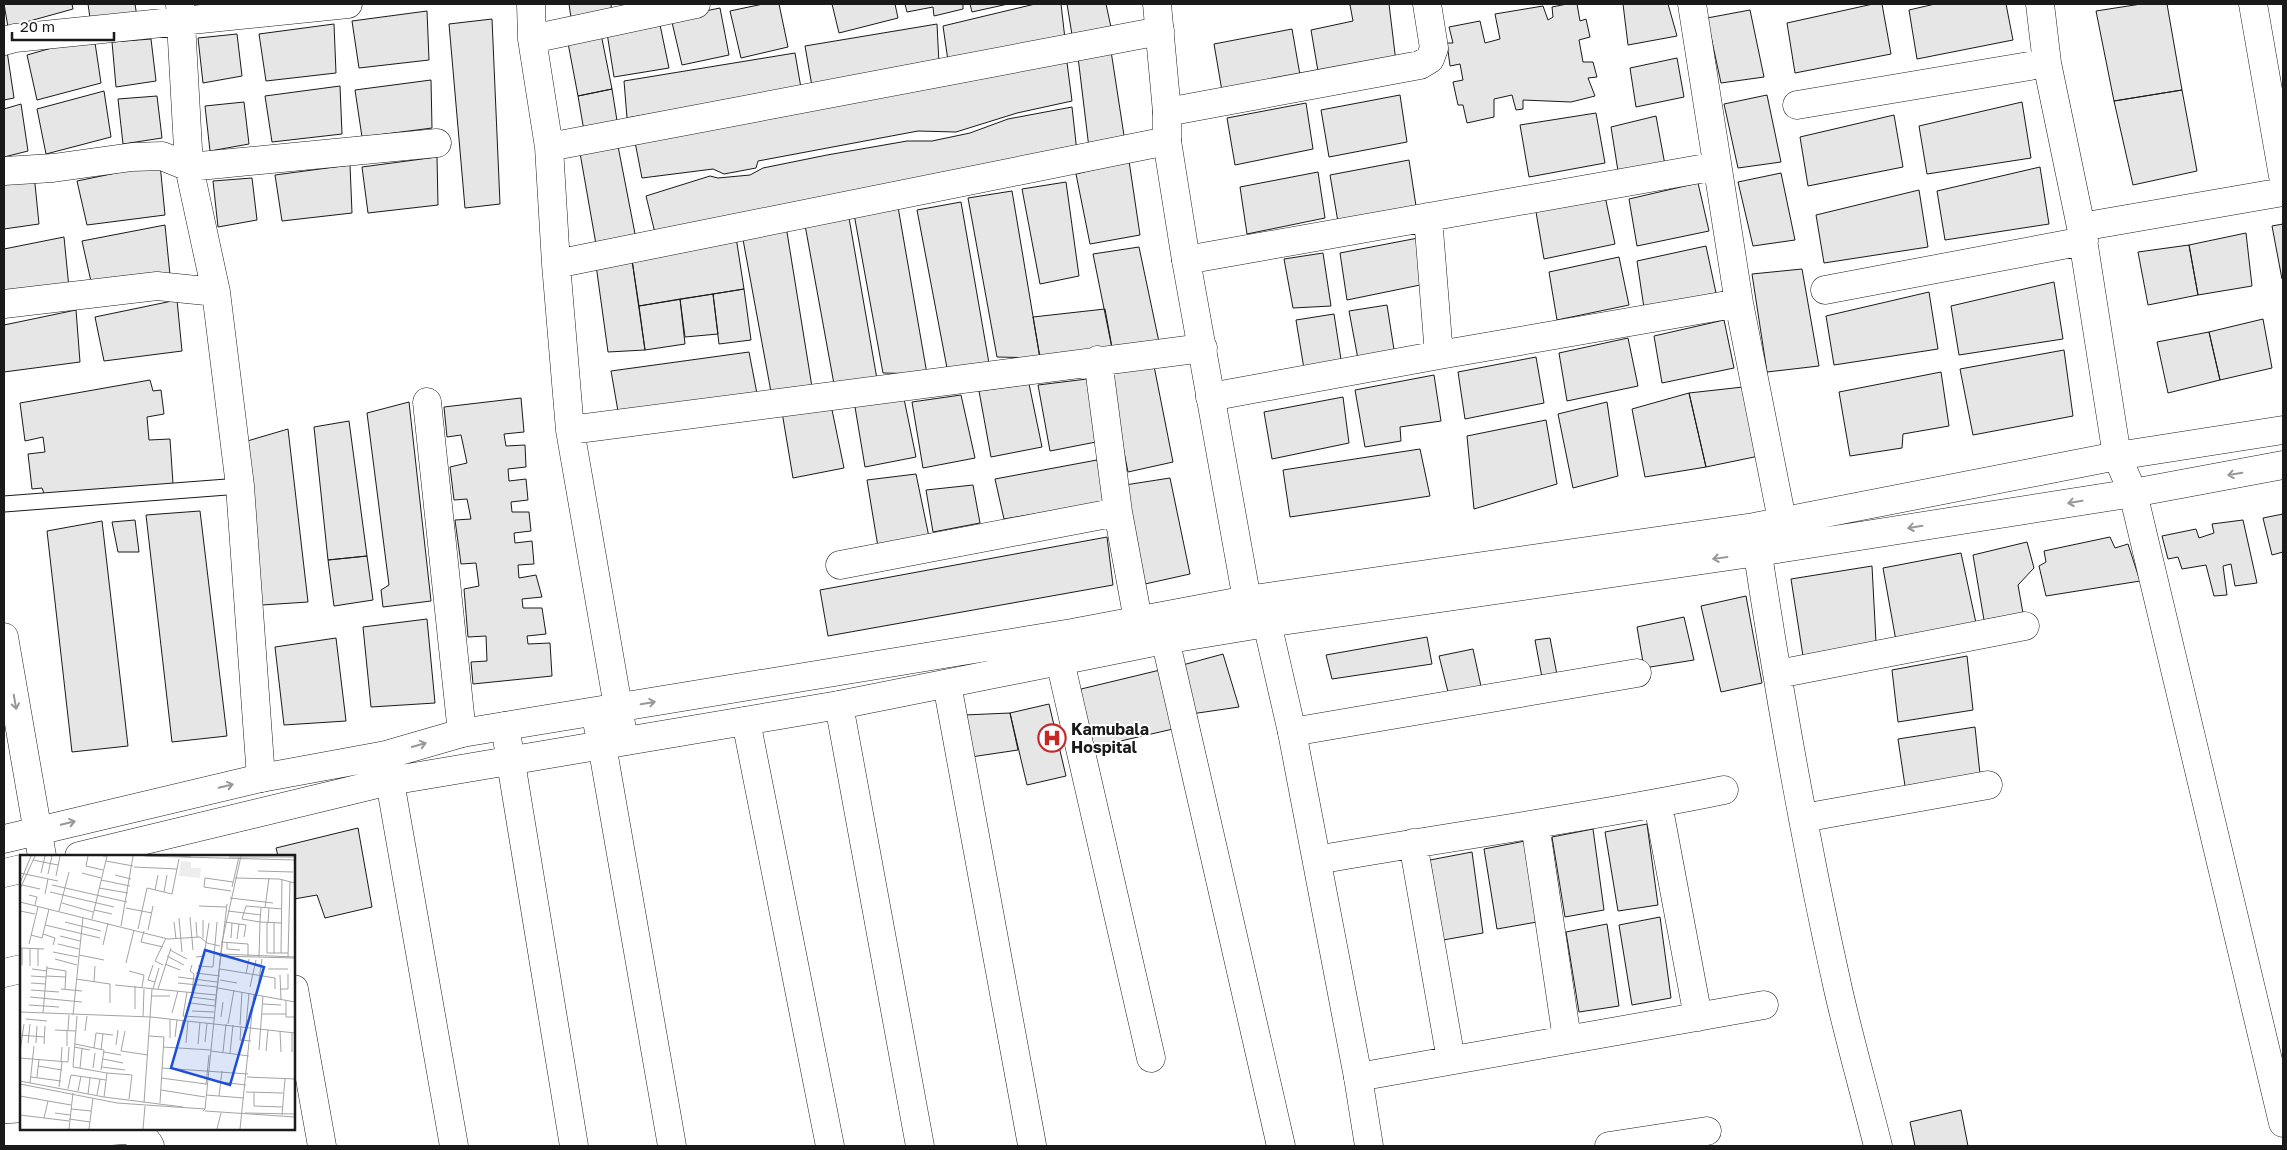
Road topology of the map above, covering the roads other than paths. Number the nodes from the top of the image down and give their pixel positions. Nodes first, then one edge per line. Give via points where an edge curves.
1 (348, 4) edge
2 (531, 4) edge
3 (696, 4) edge
4 (1157, 4) edge
5 (1427, 4) edge
6 (1692, 4) edge
7 (2040, 4) edge
8 (2252, 4) edge
9 (181, 12) edge
10 (1160, 31) junction
11 (532, 39) junction
12 (4, 41) edge
13 (2047, 64) junction
14 (1797, 105) dead end
15 (1167, 112) junction
16 (1167, 141) junction
17 (437, 144) dead end
18 (549, 147) junction
19 (1717, 166) junction
20 (189, 167) junction
21 (4, 170) edge
22 (2283, 176) edge
23 (2283, 192) edge
24 (1428, 216) junction
25 (2083, 234) junction
26 (1186, 260) junction
27 (556, 264) junction
28 (1824, 290) dead end
29 (216, 292) junction
30 (1739, 303) junction
31 (4, 304) edge
32 (1203, 348) junction
33 (1439, 355) junction
34 (1098, 360) junction
35 (1210, 397) junction
36 (427, 402) dead end
37 (570, 430) junction
38 (2283, 430) edge
39 (2117, 456) junction
40 (2283, 465) edge
41 (240, 486) junction
42 (2133, 493) junction
43 (4, 504) edge
44 (1118, 512) junction
45 (1782, 520) junction
46 (1756, 539) junction
47 (840, 565) dead end
48 (1247, 600) junction
49 (1267, 623) junction
50 (1154, 625) junction
51 (2026, 626) dead end
52 (4, 637) edge
53 (1060, 661) junction
54 (1637, 673) dead end
55 (1778, 674) junction
56 (947, 684) junction
57 (839, 705) junction
58 (607, 710) junction
59 (746, 721) junction
60 (505, 726) junction
61 (1292, 732) junction
62 (462, 733) junction
63 (613, 743) junction
64 (386, 755) junction
65 (511, 760) junction
66 (261, 778) junction
67 (390, 781) junction
68 (1988, 785) dead end
69 (1724, 790) dead end
70 (1658, 804) junction
71 (1803, 818) junction
72 (1535, 824) junction
73 (38, 830) junction
74 (4, 839) edge
75 (1413, 843) junction
76 (42, 855) edge
77 (83, 855) edge
78 (1317, 860) junction
79 (20, 869) edge
80 (4, 873) edge
81 (20, 969) edge
82 (4, 973) edge
83 (295, 995) edge
84 (1764, 1005) dead end
85 (1698, 1017) junction
86 (1567, 1039) junction
87 (1151, 1058) dead end
88 (1451, 1060) junction
89 (1358, 1076) junction
90 (2283, 1123) edge
91 (1707, 1132) dead end
92 (4, 1138) edge
93 (1032, 1145) dead end
94 (150, 1146) edge
95 (322, 1146) edge
96 (454, 1146) edge
97 (574, 1146) edge
98 (672, 1146) edge
99 (830, 1146) edge
100 (920, 1146) edge
101 (1281, 1146) edge
102 (1369, 1146) edge
103 (1609, 1146) edge
104 (1878, 1146) edge

1 - 9 street
2 - 11 street
3 - 11 street
4 - 10 street
5 - 15 street via 1434,48 1430,59 1420,65
6 - 19 street
7 - 13 street
8 - 22 street
9 - 12 street
9 - 20 street
10 - 15 street
10 - 18 street
11 - 18 street
13 - 14 street
13 - 25 street
15 - 16 street
16 - 26 street
16 - 27 street
17 - 20 street
18 - 27 street
19 - 24 street
19 - 30 street
20 - 21 street via 162,156
20 - 29 street
23 - 25 street
24 - 26 street
24 - 33 street
25 - 28 street
25 - 39 street
26 - 32 street
27 - 37 street
29 - 31 street via 157,286
29 - 41 street
30 - 33 street
30 - 45 street
32 - 34 street
32 - 35 street
33 - 35 street
34 - 37 street
34 - 44 street
35 - 48 street
36 - 62 street
37 - 58 street
38 - 39 street
39 - 42 street
39 - 45 street
40 -> 42 street
41 - 43 lane
41 - 66 street
42 -> 46 street
42 - 90 street
44 - 47 street
44 - 50 street
45 - 46 street
46 - 48 street
46 -> 49 street
46 - 55 street
48 - 49 street
48 - 50 street
49 - 50 street
49 - 61 street
50 - 53 street
58 -> 50 street via 1072,633
50 - 101 street
51 - 55 street
52 -> 73 street
53 - 56 street
53 - 87 street
54 - 61 street
55 - 71 street
56 - 57 street
56 - 93 street
57 - 59 street
57 - 100 street
58 - 60 street
58 - 63 street
59 - 63 street
59 - 99 street
60 - 62 street
60 - 65 street
61 - 78 street
64 -> 62 street
63 - 65 street
63 - 98 street
64 - 66 street
64 - 67 street
65 - 67 street
65 - 97 street
73 -> 66 street
67 - 77 street
67 - 96 street
68 - 71 street
69 - 70 street
70 - 72 street
70 - 85 street
71 - 104 street via 1838,990
72 - 75 street
72 - 86 street
73 - 74 street
73 - 76 street
75 - 78 street
75 - 88 street
78 - 89 street
79 - 80 street
81 - 82 street
83 - 95 street
84 - 85 street
85 - 86 street
86 - 88 street
88 - 89 street
89 - 102 street
91 - 103 street
92 - 94 street via 126,1130 147,1139

